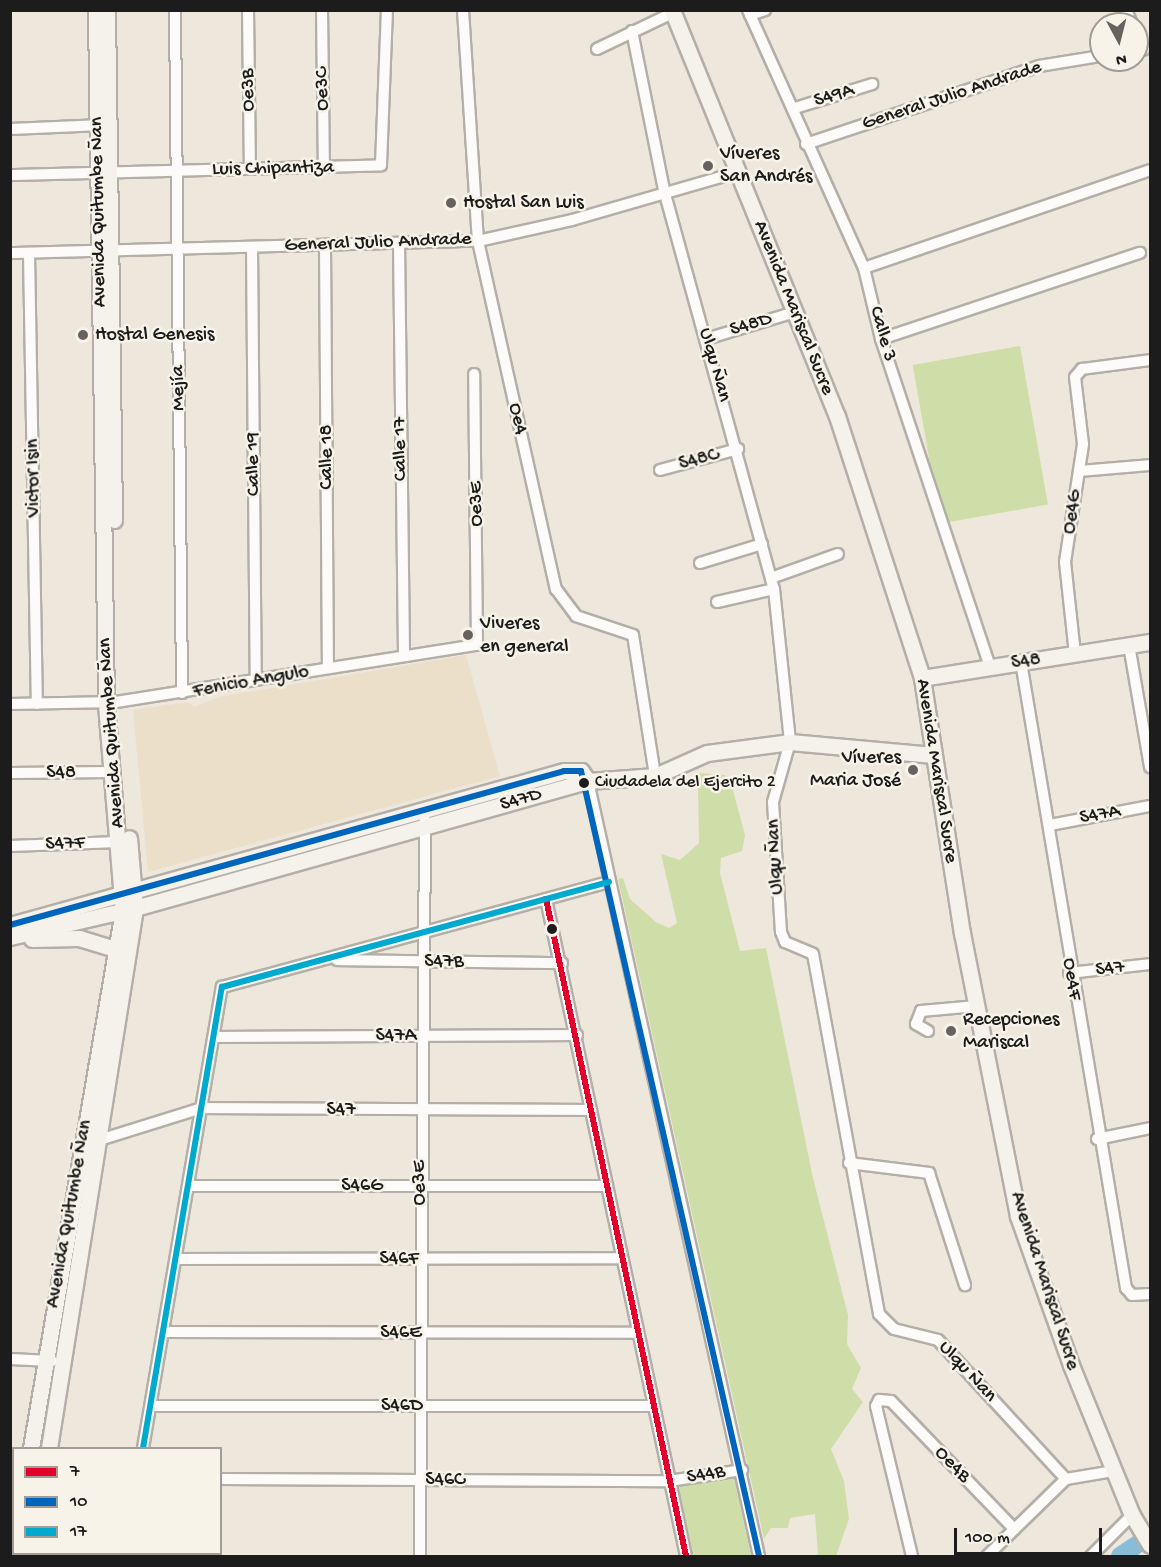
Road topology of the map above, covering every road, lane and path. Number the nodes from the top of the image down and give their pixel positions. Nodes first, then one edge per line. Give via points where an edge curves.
1 (96, 10) edge
2 (107, 10) edge
3 (175, 10) edge
4 (248, 10) edge
5 (322, 10) edge
6 (387, 10) edge
7 (463, 10) edge
8 (765, 10) edge
9 (672, 12) edge
10 (749, 13) edge
11 (632, 31) junction
12 (597, 49) dead end
13 (1089, 58) edge
14 (872, 84) dead end
15 (795, 108) junction
16 (104, 125) junction
17 (10, 129) edge
18 (806, 144) junction
19 (324, 167) junction
20 (250, 169) junction
21 (1150, 170) edge
22 (177, 171) junction
23 (738, 172) junction
24 (105, 173) junction
25 (10, 175) edge
26 (665, 194) junction
27 (478, 241) junction
28 (399, 243) junction
29 (326, 246) junction
30 (252, 248) junction
31 (177, 249) junction
32 (105, 251) junction
33 (10, 253) edge
34 (29, 253) junction
35 (1140, 254) dead end
36 (864, 268) junction
37 (795, 312) junction
38 (706, 339) junction
39 (881, 339) junction
40 (1150, 360) edge
41 (474, 374) dead end
42 (738, 449) junction
43 (1150, 465) edge
44 (660, 471) dead end
45 (1079, 471) junction
46 (762, 544) junction
47 (838, 554) dead end
48 (700, 563) dead end
49 (772, 583) junction
50 (717, 602) dead end
51 (480, 634) joint
52 (1150, 642) edge
53 (1129, 645) junction
54 (1075, 654) junction
55 (404, 655) junction
56 (1022, 662) junction
57 (990, 667) junction
58 (328, 668) junction
59 (922, 678) junction
60 (256, 680) junction
61 (182, 693) junction
62 (111, 703) junction
63 (10, 704) edge
64 (37, 704) junction
65 (790, 742) junction
66 (933, 755) junction
67 (1150, 767) edge
68 (112, 772) junction
69 (10, 773) edge
70 (655, 776) junction
71 (588, 781) junction
72 (1150, 806) edge
73 (426, 810) junction
74 (1050, 825) junction
75 (425, 828) junction
76 (119, 842) junction
77 (10, 846) edge
78 (609, 882) junction
79 (546, 899) junction
80 (129, 903) junction
81 (422, 933) junction
82 (11, 935) edge
83 (116, 950) junction
84 (326, 960) junction
85 (422, 962) junction
86 (562, 963) junction
87 (1150, 964) edge
88 (1069, 973) junction
89 (976, 1006) junction
90 (928, 1031) dead end
91 (577, 1035) junction
92 (215, 1036) junction
93 (421, 1036) junction
94 (202, 1108) junction
95 (420, 1110) junction
96 (590, 1110) junction
97 (1150, 1128) edge
98 (1098, 1139) junction
99 (96, 1141) junction
100 (849, 1163) junction
101 (189, 1186) junction
102 (420, 1186) junction
103 (607, 1186) junction
104 (622, 1258) junction
105 (176, 1259) junction
106 (420, 1259) junction
107 (965, 1285) dead end
108 (1150, 1294) edge
109 (164, 1332) junction
110 (420, 1333) junction
111 (638, 1333) junction
112 (10, 1359) edge
113 (44, 1360) junction
114 (63, 1362) junction
115 (151, 1406) junction
116 (653, 1406) junction
117 (420, 1407) junction
118 (31, 1447) edge
119 (49, 1447) edge
120 (143, 1447) edge
121 (742, 1470) junction
122 (1114, 1471) junction
123 (222, 1479) edge
124 (1066, 1479) junction
125 (420, 1480) junction
126 (669, 1480) junction
127 (1132, 1515) junction
128 (1014, 1529) junction
129 (1150, 1545) edge
130 (420, 1557) edge
131 (686, 1557) edge
132 (759, 1557) edge
133 (912, 1557) edge
134 (987, 1557) edge
135 (1091, 1557) edge

1 - 16 street, Avenida Quitumbe Ñan
2 - 16 street, Avenida Quitumbe Ñan
3 - 22 street, Mejía
4 - 20 street, Oe3B
5 - 19 street, Oe3C
6 - 19 street, Luis Chipantiza via 381,165
7 - 27 street, Oe4
8 - 10 street
9 - 11 street
9 - 23 street, Avenida Mariscal Sucre
10 - 15 street, Calle 3
11 - 12 street
11 - 26 street, Ulqu Ñan
13 - 18 street, General Julio Andrade via 1039,66
14 - 15 street, S49A
15 - 18 street, Calle 3
16 - 17 street
16 - 24 street, Avenida Quitumbe Ñan
18 - 36 street, Calle 3
19 - 20 street, Luis Chipantiza
20 - 22 street, Luis Chipantiza
21 - 36 street
22 - 24 street, Luis Chipantiza
22 - 31 street, Mejía
23 - 26 street, General Julio Andrade
23 - 37 street, Avenida Mariscal Sucre
24 - 25 street, Luis Chipantiza
24 - 32 street, Avenida Quitumbe Ñan
26 - 27 street, General Julio Andrade
26 - 38 street, Ulqu Ñan
27 - 28 street, General Julio Andrade
27 - 70 street, Oe4 via 556,589 576,616 633,635
28 - 29 street, General Julio Andrade
28 - 55 street, Calle 17
29 - 30 street, General Julio Andrade
29 - 58 street, Calle 18
30 - 31 street, General Julio Andrade
30 - 60 street, Calle 19
31 - 32 street, General Julio Andrade
31 - 61 street, Mejía
32 - 34 street, General Julio Andrade
32 - 62 street, Avenida Quitumbe Ñan
33 - 34 street, General Julio Andrade
34 - 64 street, Victor Isin
35 - 39 street
36 - 39 street, Calle 3
37 - 38 street, S48D
37 - 59 street, Avenida Mariscal Sucre via 837,416
38 - 42 street, Ulqu Ñan
39 - 57 street, Calle 3
40 - 45 street, Oe4G via 1079,371 1083,444
41 - 51 street, Oe3E
42 - 44 street, S48C
42 - 46 street, Ulqu Ñan
43 - 45 street
45 - 54 street, Oe4G via 1065,562
46 - 48 street
46 - 49 street, Ulqu Ñan
47 - 49 street
49 - 50 street
49 - 65 street, Ulqu Ñan
51 - 55 street, Fenicio Angulo via 477,645
52 - 53 street, S48
53 - 54 street, S48
53 - 67 street
54 - 56 street, S48
55 - 58 street, Fenicio Angulo
56 - 57 street, S48
56 - 74 street, Oe4F
57 - 59 street, S48
58 - 60 street, Fenicio Angulo
59 - 66 street, Avenida Mariscal Sucre
60 - 61 street, Fenicio Angulo
61 - 62 street, Fenicio Angulo
62 - 64 street, Fenicio Angulo
62 - 68 street, Avenida Quitumbe Ñan
62 - 80 street, Avenida Quitumbe Ñan
63 - 64 street, Fenicio Angulo
65 - 66 street
65 - 70 street via 707,753
65 - 100 street, Ulqu Ñan via 773,802 781,932 785,942 813,954
66 - 89 street, Avenida Mariscal Sucre
68 - 69 street, S48
68 - 76 street, Avenida Quitumbe Ñan
70 - 71 street
71 - 73 street, S47D via 581,771 564,771
71 - 75 street, S47D
71 - 78 street
72 - 74 street, S47A
73 - 75 street, Oe3E
73 - 80 street, S47D
74 - 88 street, Oe4F
75 - 80 street, S47D
75 - 81 street, Oe3E
76 - 77 street, S47F
76 - 80 street, Avenida Quitumbe Ñan
78 - 79 street
78 - 121 street
79 - 81 street
79 - 86 street
80 - 82 street, S47D
80 - 83 street, Avenida Quitumbe Ñan
80 - 99 street, Avenida Quitumbe Ñan
81 - 84 street
81 - 85 street, Oe3E
82 - 83 street via 79,938
83 - 113 street, Avenida Quitumbe Ñan
84 - 85 street, S47B
84 - 92 street via 222,987
85 - 86 street, S47B
85 - 93 street, Oe3E
86 - 91 street
87 - 88 street, S47
88 - 98 street, Oe4F
89 - 90 street via 921,1011 916,1024
89 - 122 street, Avenida Mariscal Sucre via 1018,1216
91 - 93 street, S47A
91 - 96 street
92 - 93 street, S47A
92 - 94 street
93 - 95 street, Oe3E
94 - 95 street, S47
94 - 99 street, S47
94 - 101 street
95 - 96 street, S47
95 - 102 street, Oe3E
96 - 103 street
97 - 98 street
98 - 108 street, Oe4F via 1129,1294
99 - 114 street, Avenida Quitumbe Ñan
100 - 107 street via 929,1173
100 - 124 street, Ulqu Ñan via 879,1314 894,1329 938,1340
101 - 102 street, S46G
101 - 105 street
102 - 103 street, S46G
102 - 106 street, Oe3E
103 - 104 street
104 - 106 street, S46F
104 - 111 street
105 - 106 street, S46F
105 - 109 street
106 - 110 street, Oe3E
109 - 110 street, S46E
109 - 115 street
110 - 111 street, S46E
110 - 117 street, Oe3E
111 - 116 street
112 - 113 street
113 - 114 street
113 - 118 street, Avenida Quitumbe Ñan
114 - 119 street, Avenida Quitumbe Ñan
115 - 117 street, S46D
115 - 120 street
116 - 117 street, S46D
116 - 126 street
117 - 125 street, Oe3E
121 - 126 street, S44B
121 - 132 street
122 - 124 street
122 - 127 street, Avenida Mariscal Sucre
123 - 125 street, S46C
124 - 128 street
125 - 126 street, S46C
125 - 130 street, Oe3E
126 - 131 street
127 - 129 street, Avenida Mariscal Sucre
127 - 135 street
128 - 133 street, Oe4B via 891,1401 879,1401 876,1407
128 - 134 street

